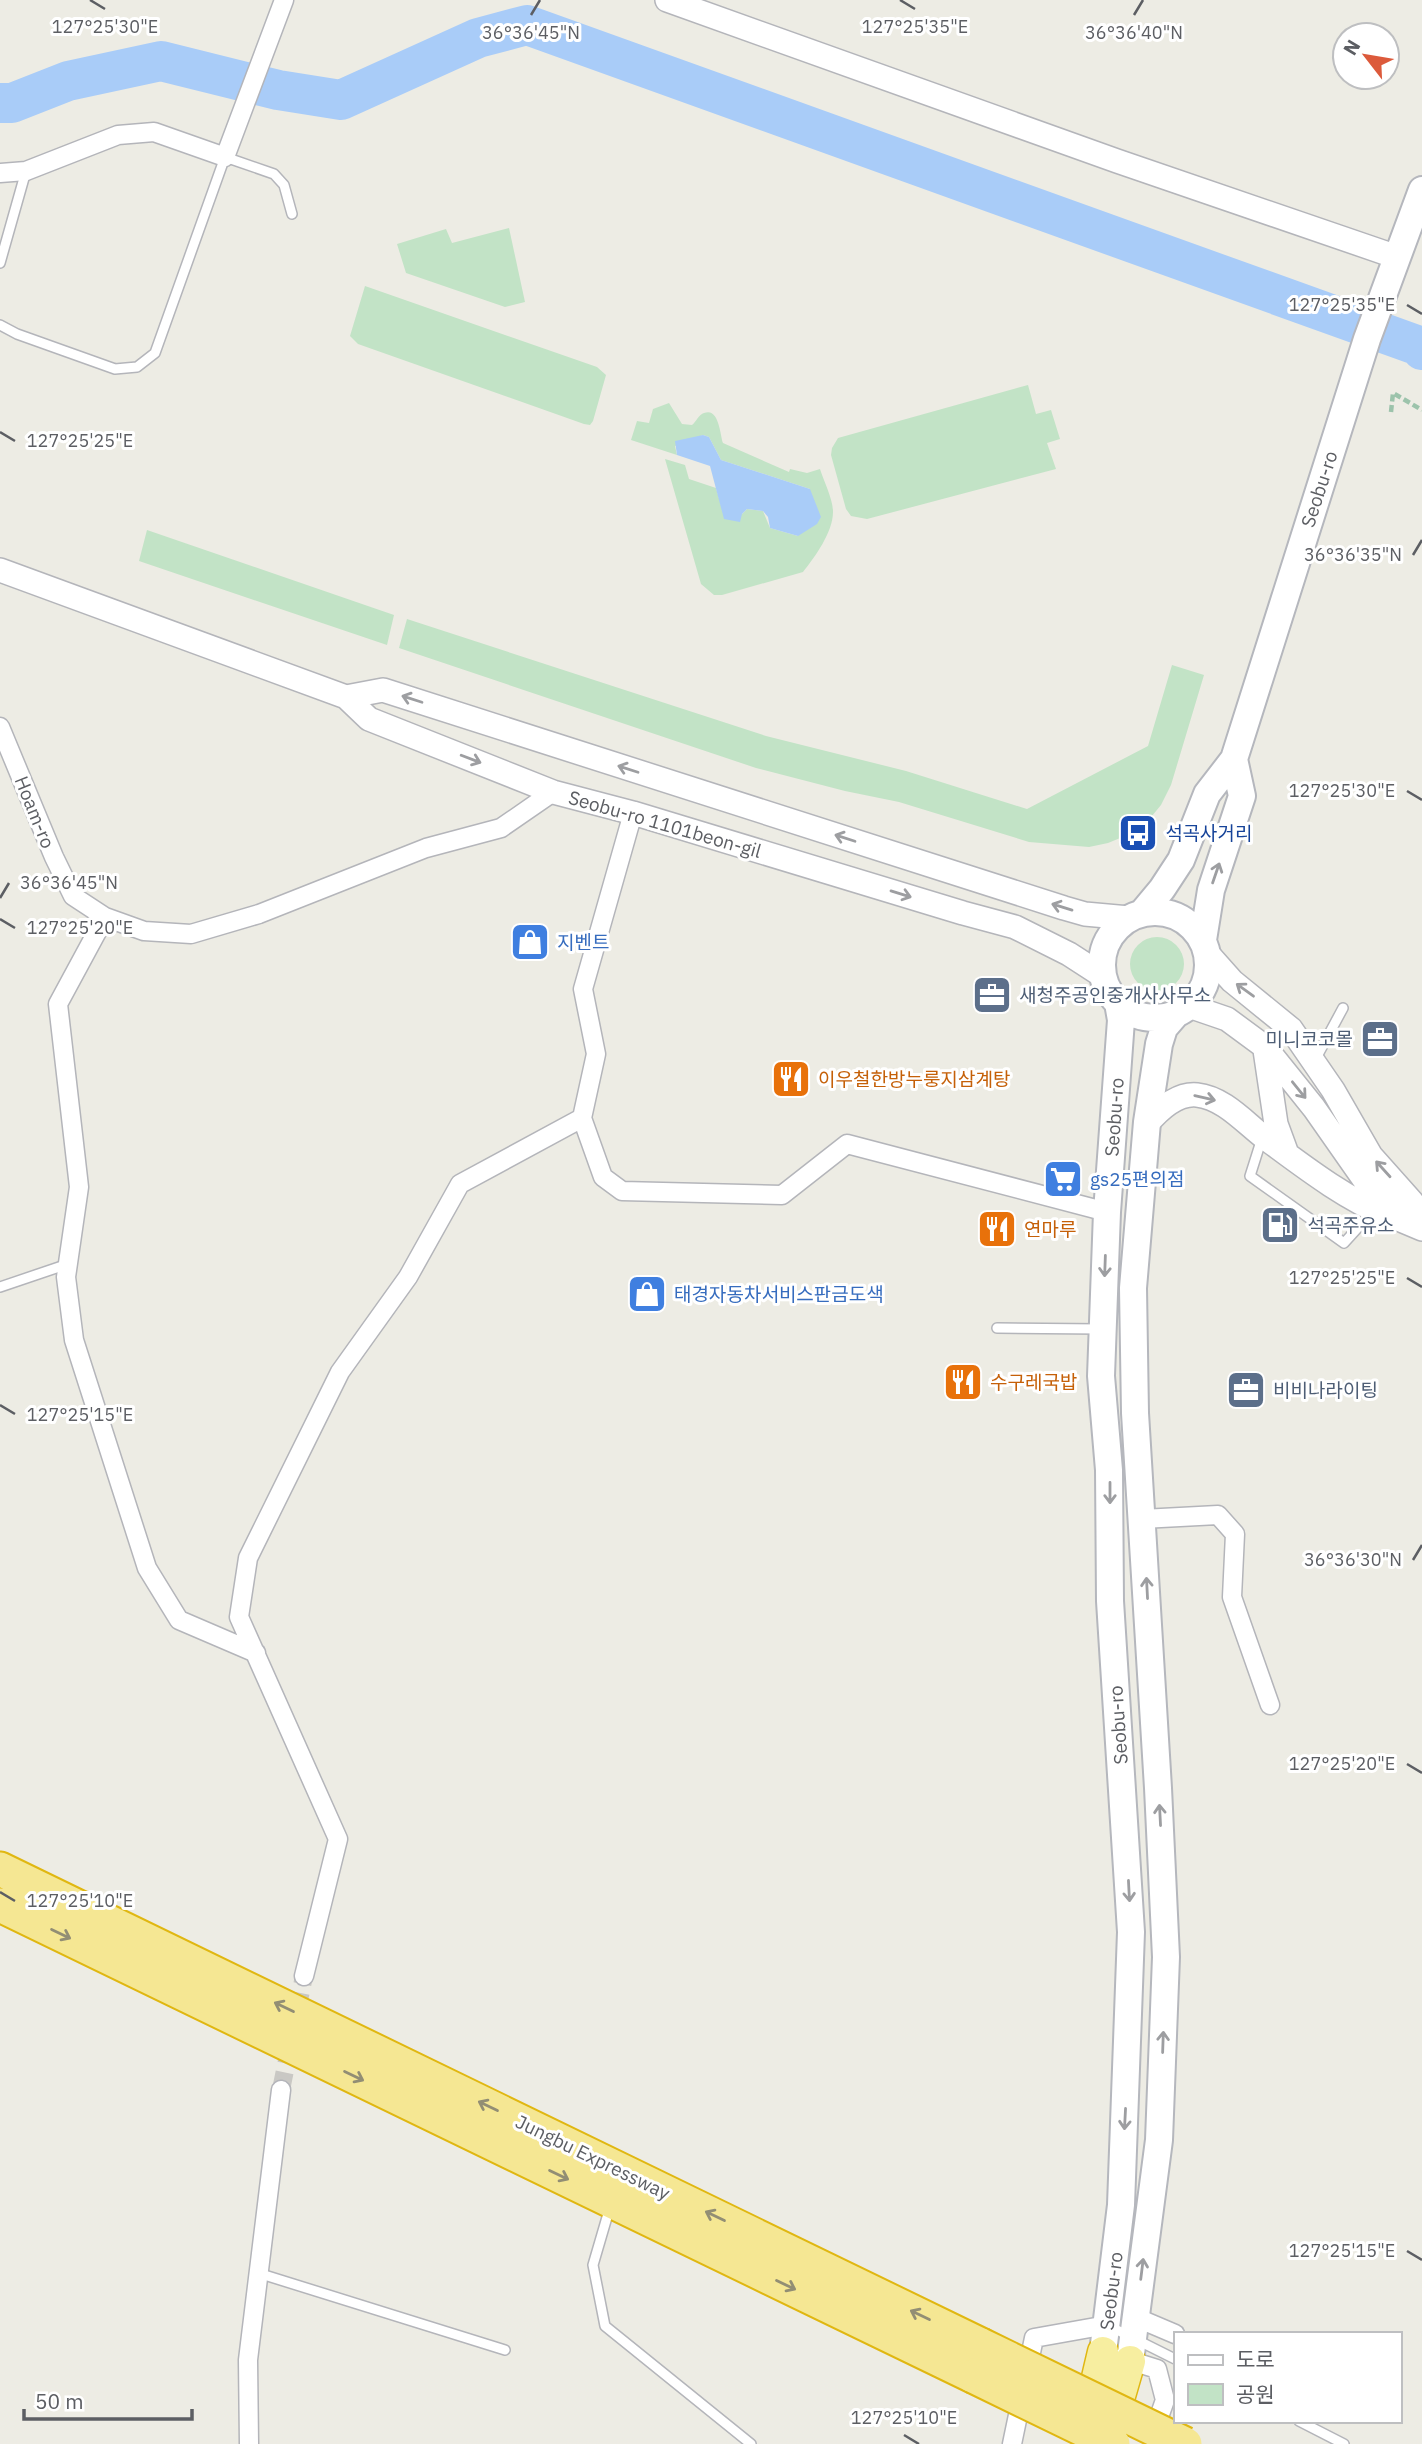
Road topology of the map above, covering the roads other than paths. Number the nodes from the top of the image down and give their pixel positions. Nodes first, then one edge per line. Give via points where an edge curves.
1 (284, 0) edge
2 (667, 0) edge
3 (225, 157) junction
4 (26, 172) junction
5 (0, 173) edge
6 (1422, 190) edge
7 (292, 214) dead end
8 (1397, 257) junction
9 (0, 263) edge
10 (0, 325) edge
11 (0, 570) edge
12 (346, 697) junction
13 (0, 727) edge
14 (1234, 759) junction
15 (553, 792) junction
16 (633, 813) junction
17 (73, 896) joint
18 (1135, 915) junction
19 (105, 917) junction
20 (1205, 947) junction
21 (1103, 976) junction
22 (1118, 1003) junction
23 (1343, 1008) dead end
24 (1183, 1010) junction
25 (1265, 1047) junction
26 (1314, 1061) junction
27 (582, 1118) junction
28 (1147, 1124) junction
29 (1263, 1136) junction
30 (1287, 1154) junction
31 (1375, 1209) junction
32 (1107, 1212) junction
33 (1416, 1225) edge
34 (68, 1264) junction
35 (0, 1287) edge
36 (997, 1328) dead end
37 (1102, 1329) junction
38 (1142, 1520) junction
39 (256, 1653) junction
40 (1270, 1705) dead end
41 (0, 1870) edge
42 (0, 1905) edge
43 (304, 1976) tunnel mouth
44 (281, 2090) tunnel mouth
45 (611, 2201) junction
46 (258, 2273) junction
47 (1135, 2317) junction
48 (1174, 2334) edge
49 (1113, 2346) junction
50 (505, 2350) dead end
51 (1174, 2359) edge
52 (977, 2360) junction
53 (1303, 2423) edge
54 (249, 2444) edge
55 (751, 2444) edge
56 (1012, 2444) edge
57 (1081, 2444) edge
58 (1106, 2444) edge
59 (1113, 2444) edge
60 (1149, 2444) edge
61 (1185, 2444) edge
62 (1344, 2444) edge

1 - 3 street
2 - 8 street
3 - 4 street via 154,132 118,135
3 - 7 lane via 274,174 284,185
3 - 10 lane via 155,353 136,367 115,369
4 - 5 street
4 - 9 lane
6 - 8 main road
8 - 14 main road, Seobu-ro
11 - 12 street
12 -> 15 street via 369,719
18 -> 12 street via 1085,914 1064,908 383,690
13 - 17 street, Hoam-ro
14 - 18 main road, Seobu-ro via 1207,794 1181,860 1162,890
20 -> 14 main road, Seobu-ro via 1211,890 1242,796
15 - 16 street, Seobu-ro 1101beon-gil
15 - 19 street, Seobu-ro 1101beon-gil via 501,828 426,848 259,914 191,934 144,931
16 -> 21 street, Seobu-ro 1101beon-gil via 1015,927
16 - 27 street via 583,989 596,1054
17 - 19 street, Seobu-ro 1101beon-gil
18 - 20 main road via 1163,912 1184,919
18 - 21 main road via 1108,939
19 - 34 street via 58,1004 79,1186
20 - 24 main road via 1206,982
26 -> 20 street via 1291,1028 1232,981
21 - 22 main road
22 - 24 main road via 1148,1018
22 - 32 main road, Seobu-ro via 1121,1020
23 - 26 lane
24 - 25 street via 1227,1019
24 - 28 main road, Seobu-ro via 1164,1028
25 - 30 street via 1276,1124
25 -> 33 street via 1370,1188
33 -> 26 street via 1412,1202 1371,1156
27 - 32 street via 603,1177 622,1191 782,1195 847,1144
27 - 39 street via 460,1184 408,1277 340,1372 248,1559 239,1617
28 -> 29 street via 1166,1104 1195,1095 1219,1101
28 - 38 main road, Seobu-ro via 1133,1288
29 - 30 street
29 - 31 lane via 1250,1176 1345,1243
30 - 31 street
31 - 33 street
32 -> 37 main road, Seobu-ro
34 - 35 lane
34 - 39 street via 75,1340 146,1567 179,1620
36 - 37 lane
37 -> 49 main road, Seobu-ro via 1101,1376 1110,1470 1110,1601 1131,1932
38 - 40 street via 1218,1515 1235,1534 1232,1597
47 -> 38 main road, Seobu-ro via 1159,2140 1166,1957
39 - 43 street via 338,1839
52 -> 41 highway, Jungbu Expressway
42 -> 45 highway, Jungbu Expressway
44 - 46 street
45 -> 52 highway, Jungbu Expressway
45 - 55 lane via 593,2265 606,2326
46 - 50 lane
46 - 54 street via 248,2360
47 - 48 street
47 - 49 main road, Seobu-ro
49 - 51 lane
49 - 56 street via 1034,2338
49 - 57 highway, Seobu-ro
49 - 58 highway, Seobu-ro
49 - 60 street via 1157,2369 1165,2400
52 - 59 highway, Jungbu Expressway, bridge
52 - 61 highway, Jungbu Expressway, bridge
53 - 62 lane

